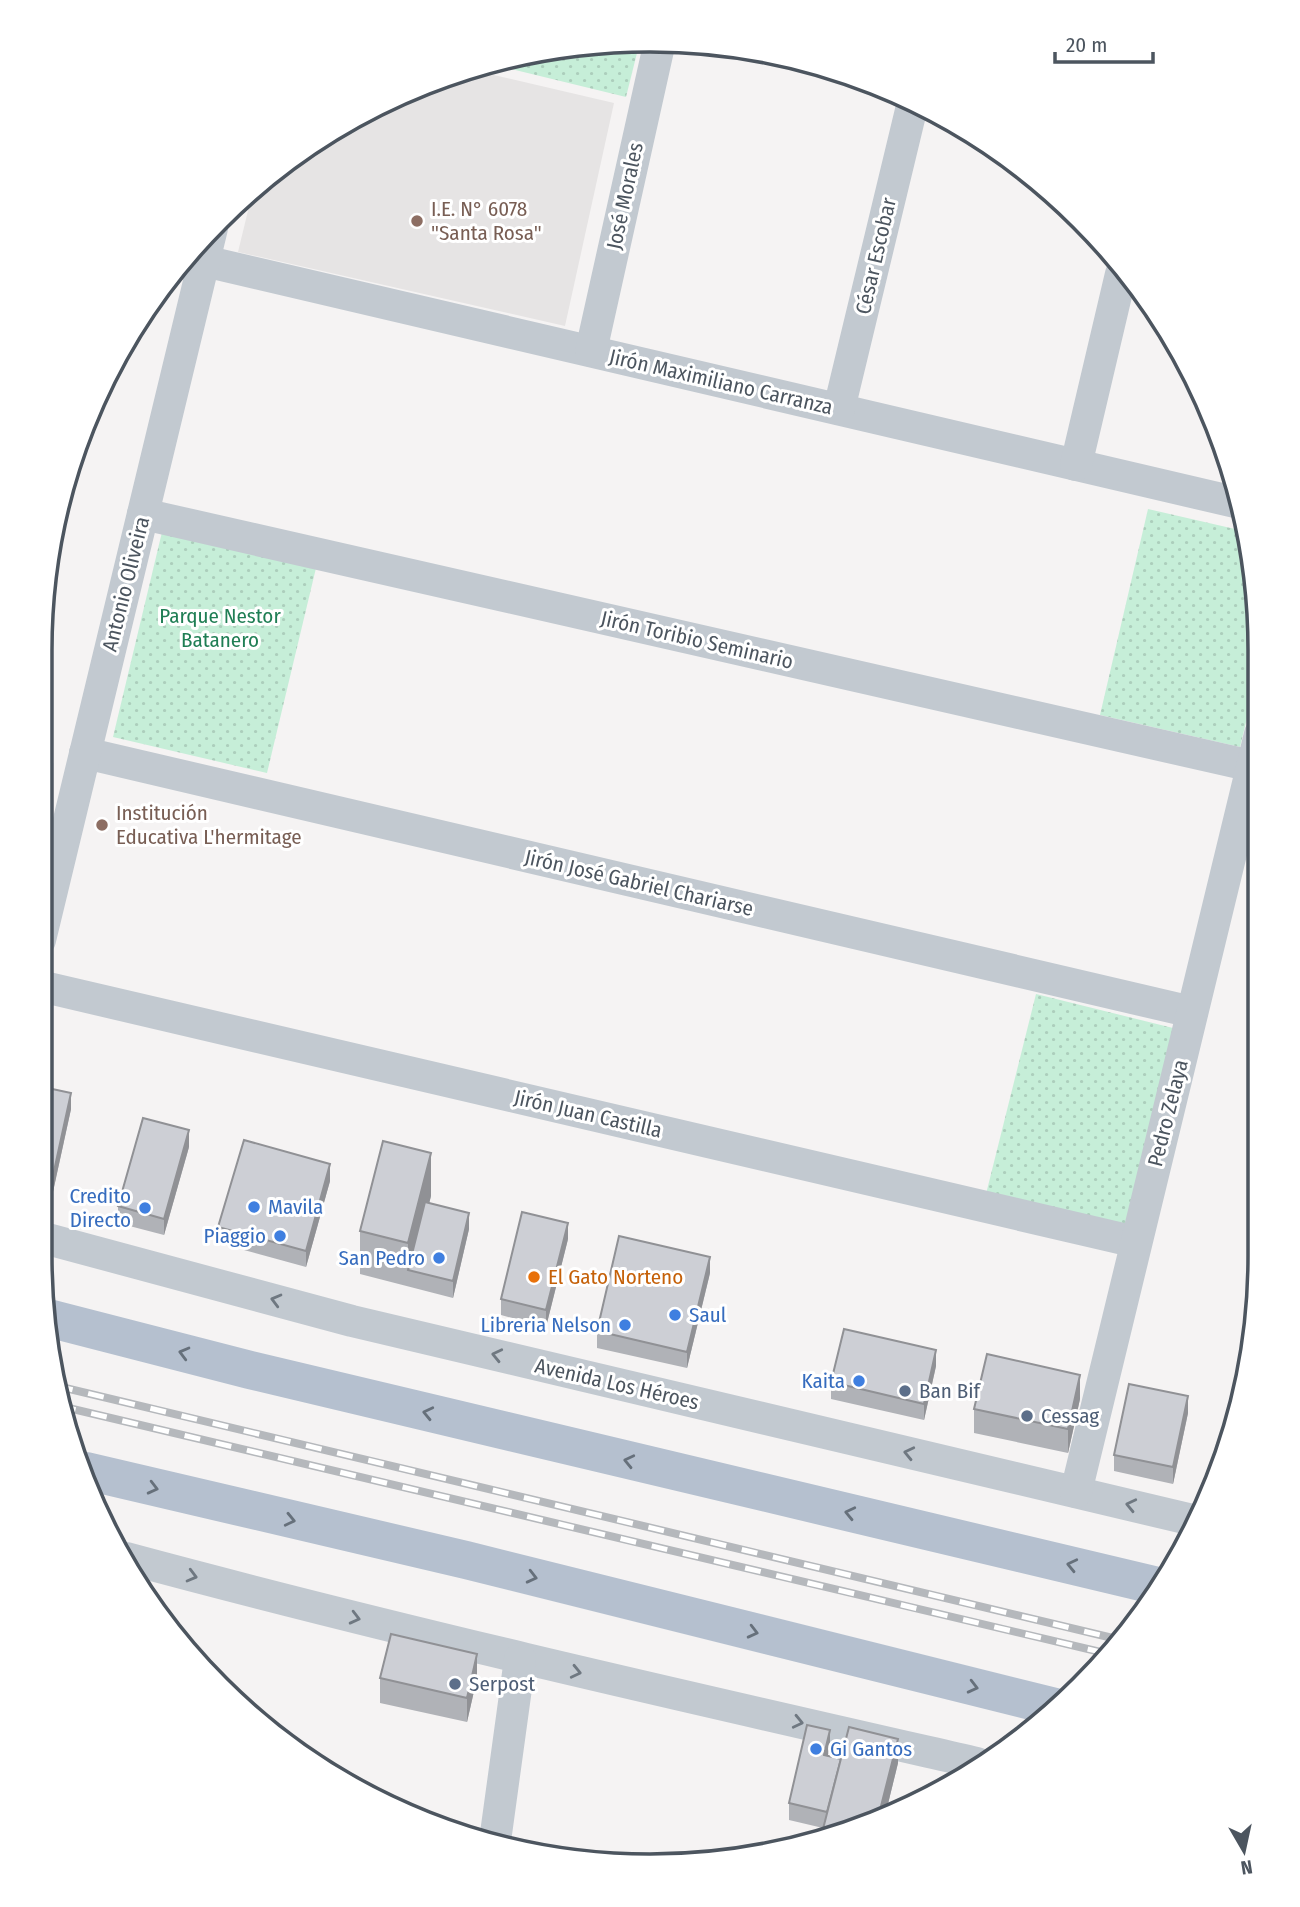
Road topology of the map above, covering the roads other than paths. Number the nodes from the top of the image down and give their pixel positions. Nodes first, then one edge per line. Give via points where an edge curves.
1 (658, 52) edge
2 (910, 112) edge
3 (207, 250) edge
4 (204, 261) junction
5 (1119, 281) edge
6 (592, 351) junction
7 (839, 410) junction
8 (1076, 465) junction
9 (1228, 501) edge
10 (143, 514) junction
11 (85, 753) junction
12 (1248, 765) edge
13 (1248, 782) edge
14 (52, 890) edge
15 (52, 989) edge
16 (1192, 1012) junction
17 (52, 1240) edge
18 (1136, 1242) junction
19 (56, 1320) edge
20 (93, 1473) edge
21 (1076, 1492) junction
22 (1187, 1519) edge
23 (136, 1561) edge
24 (1150, 1584) edge
25 (520, 1659) junction
26 (1045, 1705) edge
27 (970, 1761) edge
28 (496, 1834) edge

1 - 6 street, José Morales
2 - 7 street, César Escobar
3 - 4 street, Antonio Oliveira
4 - 6 street, Jirón Maximiliano Carranza
4 - 10 street, Antonio Oliveira
5 - 8 street
6 - 7 street, Jirón Maximiliano Carranza
7 - 8 street, Jirón Maximiliano Carranza
8 - 9 street, Jirón Maximiliano Carranza
10 - 11 street, Antonio Oliveira
10 - 12 street, Jirón Toribio Seminario
11 - 14 street, Antonio Oliveira
11 - 16 street, Jirón José Gabriel Chariarse
13 - 16 street, Pedro Zelaya
15 - 18 street, Jirón Juan Castilla
16 - 18 street, Pedro Zelaya
21 -> 17 street, Avenida Los Héroes via 352,1321
18 - 21 street, Pedro Zelaya
24 -> 19 main road
20 -> 26 main road
22 -> 21 street, Avenida Los Héroes
23 -> 25 street
25 -> 27 street
25 - 28 street

